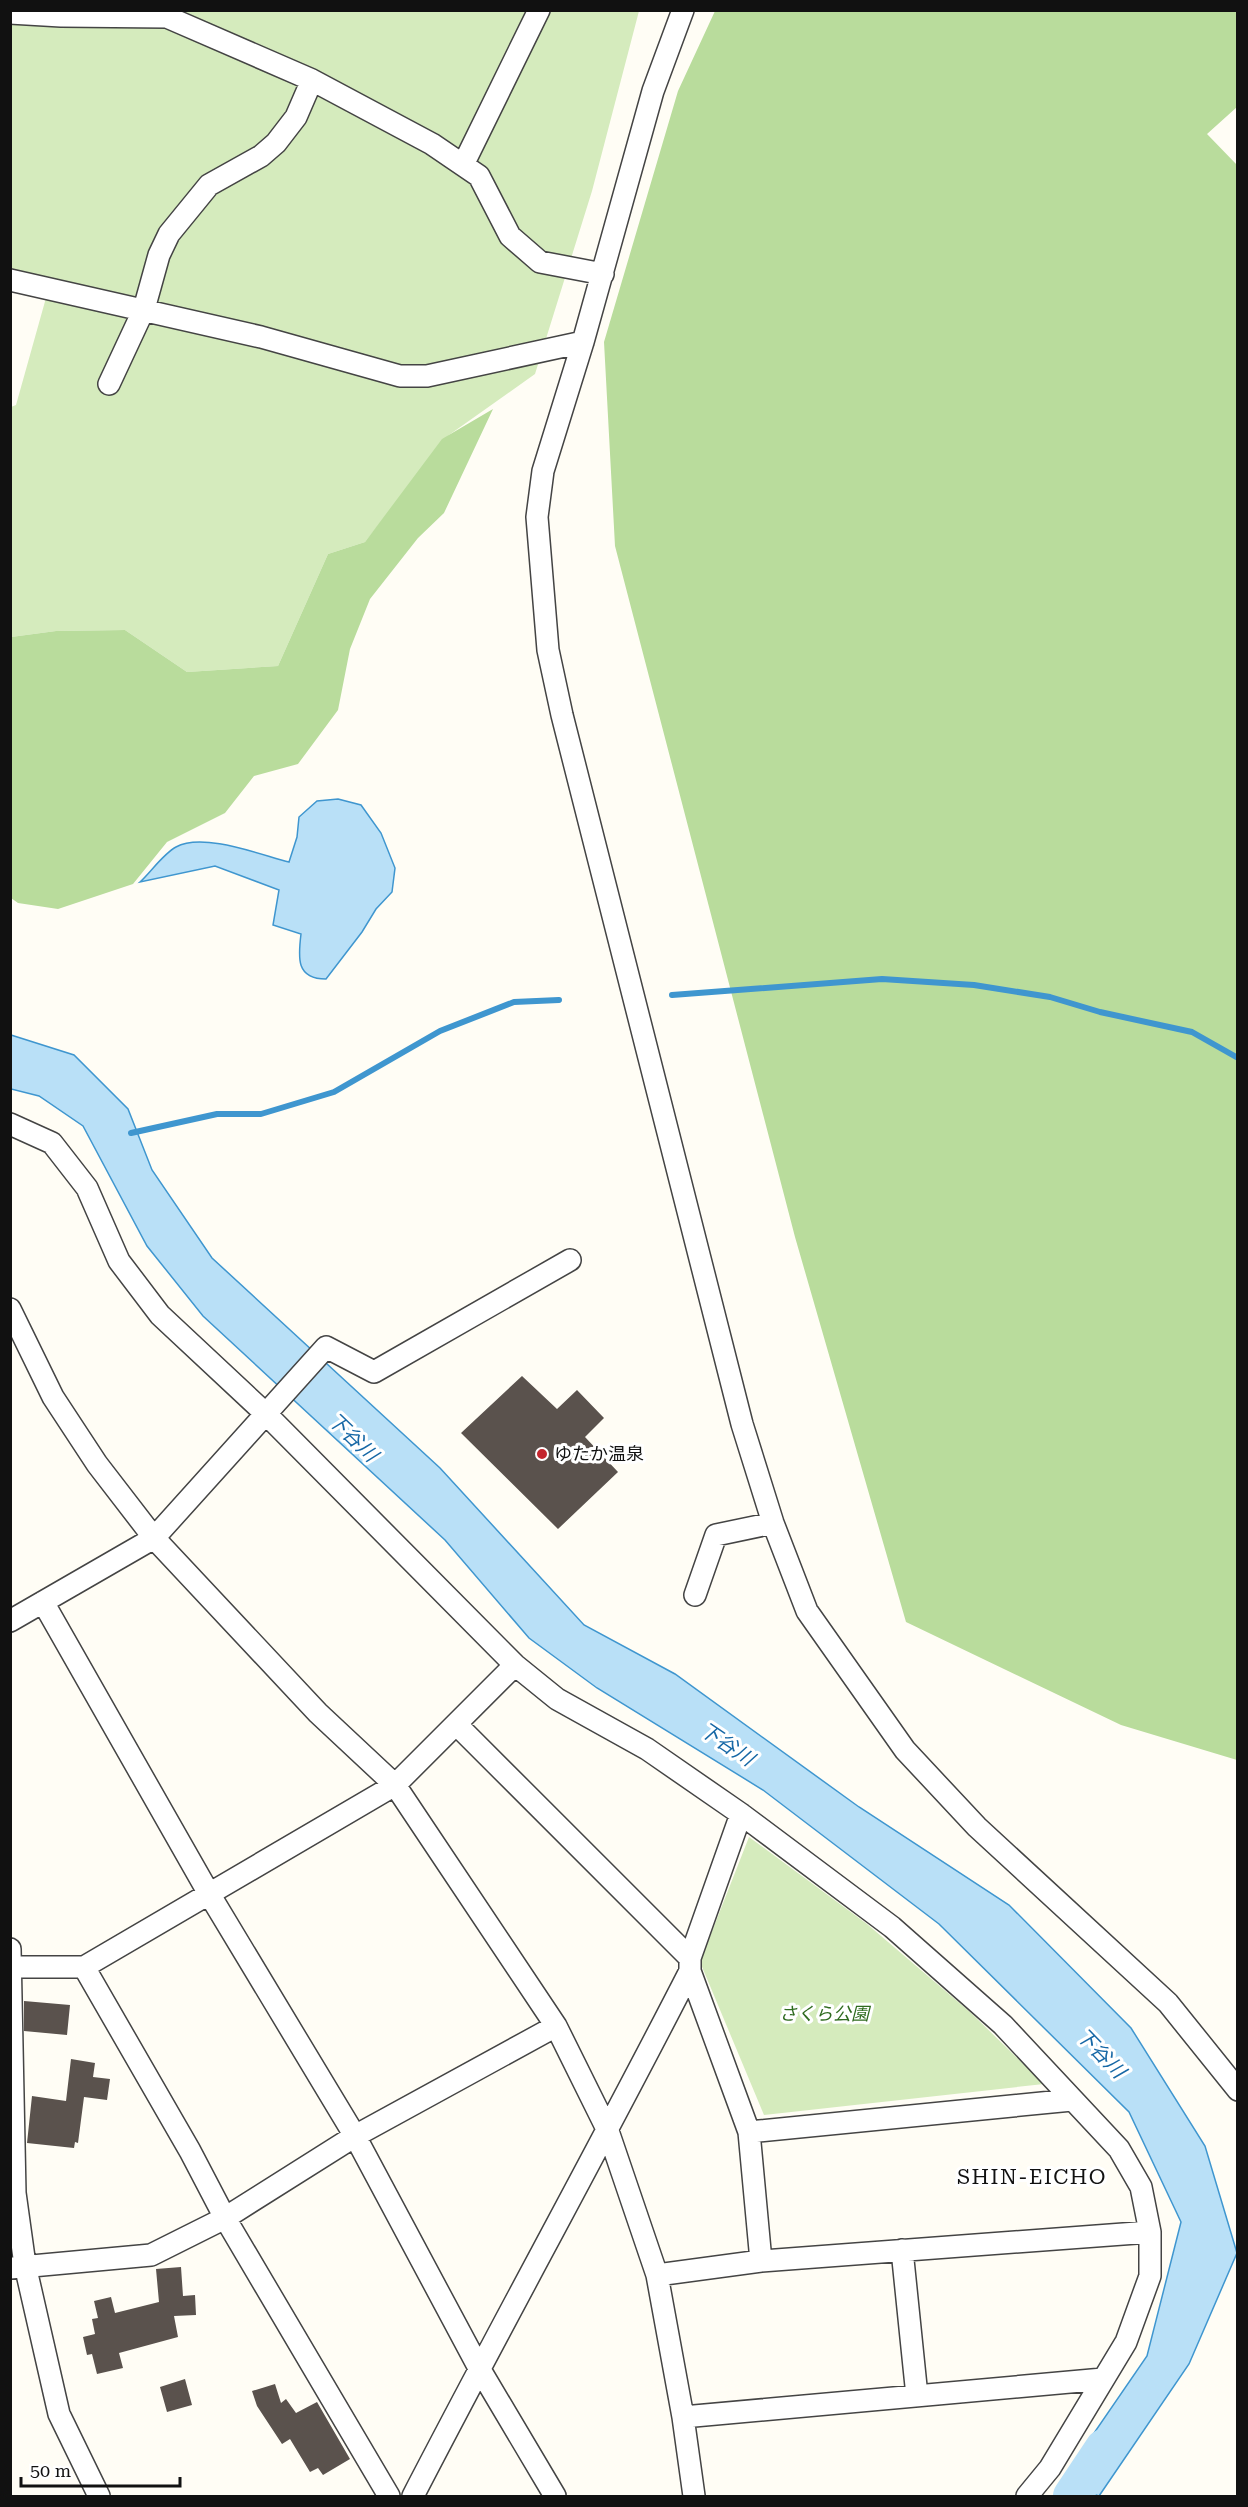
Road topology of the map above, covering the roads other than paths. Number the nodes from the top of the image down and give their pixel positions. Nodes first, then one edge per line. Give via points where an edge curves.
1 (539, 10) edge
2 (683, 10) edge
3 (10, 13) edge
4 (312, 80) junction
5 (463, 165) junction
6 (603, 274) junction
7 (10, 280) edge
8 (144, 309) junction
9 (583, 342) junction
10 (109, 384) dead end
11 (10, 1124) edge
12 (570, 1260) dead end
13 (10, 1309) edge
14 (267, 1415) junction
15 (773, 1523) junction
16 (154, 1538) junction
17 (695, 1595) dead end
18 (43, 1602) junction
19 (10, 1621) edge
20 (515, 1665) junction
21 (456, 1724) junction
22 (395, 1785) junction
23 (741, 1814) junction
24 (208, 1892) junction
25 (12, 1958) edge
26 (690, 1964) junction
27 (84, 1967) junction
28 (556, 2026) junction
29 (1238, 2090) edge
30 (1072, 2100) junction
31 (608, 2131) junction
32 (748, 2132) junction
33 (355, 2136) junction
34 (225, 2217) junction
35 (1150, 2232) junction
36 (902, 2250) junction
37 (761, 2261) junction
38 (18, 2267) edge
39 (657, 2275) junction
40 (479, 2368) junction
41 (1103, 2379) junction
42 (917, 2396) junction
43 (683, 2417) junction
44 (99, 2496) edge
45 (389, 2496) edge
46 (413, 2496) edge
47 (555, 2496) edge
48 (694, 2496) edge
49 (1027, 2496) edge

1 - 5 street
2 - 6 street via 653,91
3 - 4 street via 166,17
4 - 5 street via 432,144
4 - 8 street via 296,117 276,143 261,156 209,185 169,234
5 - 6 street via 480,176 510,236 540,262
6 - 9 street
7 - 8 street
8 - 9 street via 400,376 427,376
8 - 10 street
9 - 15 street via 543,471 537,517 548,650 742,1424
11 - 14 street via 52,1143 87,1188 119,1261 160,1316
12 - 14 street via 374,1372 326,1347
13 - 16 street via 53,1397 97,1464
14 - 16 street
14 - 20 street
15 - 17 street via 716,1536
15 - 29 street via 807,1611 905,1750 978,1827 1168,2003
16 - 18 street
16 - 22 street via 318,1713
18 - 19 street
18 - 24 street
20 - 21 street
20 - 23 street via 557,1699 647,1749
21 - 22 street
21 - 26 street
22 - 24 street
22 - 28 street
23 - 26 street
23 - 30 street via 892,1927 1003,2025
24 - 27 street
24 - 33 street
25 - 27 street
25 - 38 street
26 - 31 street
26 - 32 street
27 - 34 street
28 - 31 street
28 - 33 street
30 - 32 street
30 - 35 street via 1119,2149 1141,2187
31 - 39 street
31 - 40 street
32 - 37 street
33 - 34 street
33 - 40 street
34 - 38 street via 151,2255
34 - 45 street
35 - 36 street
35 - 41 street via 1150,2276 1126,2342
36 - 37 street
36 - 42 street
37 - 39 street
38 - 44 street via 59,2414
39 - 43 street
40 - 46 street
40 - 47 street
41 - 42 street
41 - 49 street via 1050,2468
42 - 43 street
43 - 48 street

